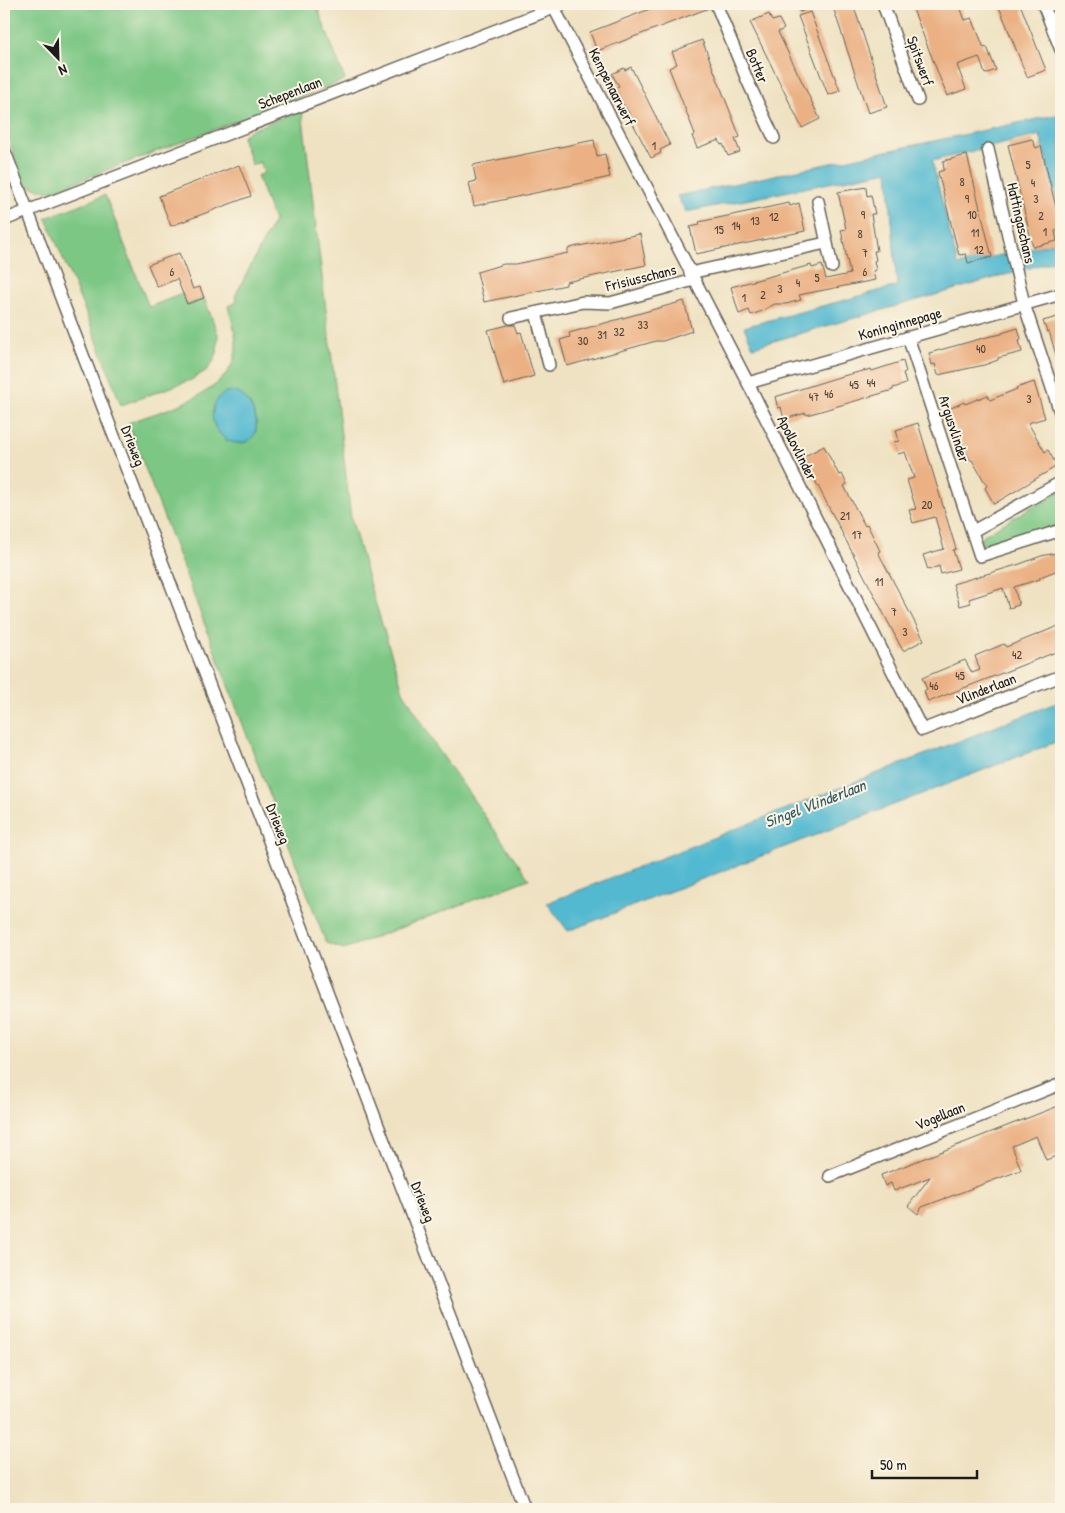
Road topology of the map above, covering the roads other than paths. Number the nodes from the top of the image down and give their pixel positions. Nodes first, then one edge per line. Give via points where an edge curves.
1 (716, 4) edge
2 (883, 4) edge
3 (1043, 4) edge
4 (559, 6) edge
5 (1061, 50) edge
6 (918, 100) dead end
7 (774, 138) dead end
8 (4, 149) edge
9 (988, 149) dead end
10 (643, 180) joint
11 (818, 201) dead end
12 (27, 211) junction
13 (4, 220) edge
14 (826, 244) junction
15 (832, 267) dead end
16 (692, 276) junction
17 (1061, 294) edge
18 (1024, 304) junction
19 (536, 312) junction
20 (511, 318) dead end
21 (908, 337) junction
22 (549, 365) dead end
23 (748, 383) junction
24 (1061, 415) edge
25 (1061, 482) edge
26 (1061, 530) edge
27 (973, 532) junction
28 (1061, 676) edge
29 (922, 730) joint
30 (1061, 1084) edge
31 (830, 1176) dead end
32 (525, 1509) edge

1 - 7 street, Botter
2 - 6 street, Spitswerf
3 - 5 street
4 - 10 street, Kempenaarwerf
4 - 12 street, Schepenlaan
8 - 12 street, Drieweg
9 - 18 street, Hattingaschans
10 - 16 street, Apollovlinder
11 - 14 street
12 - 13 street, Schepenlaan
12 - 32 street, Drieweg
14 - 15 street
14 - 16 street, Frisiusschans
16 - 19 street, Frisiusschans via 610,303 583,302
16 - 23 street, Apollovlinder
17 - 18 street, Koninginnepage
18 - 21 street, Koninginnepage
18 - 24 street
19 - 20 street, Frisiusschans
19 - 22 street
21 - 23 street, Koninginnepage
21 - 27 street, Argusvlinder
23 - 29 street, Apollovlinder
25 - 27 street
26 - 27 street, Argusvlinder via 980,556
28 - 29 street, Vlinderlaan
30 - 31 street, Vogellaan

